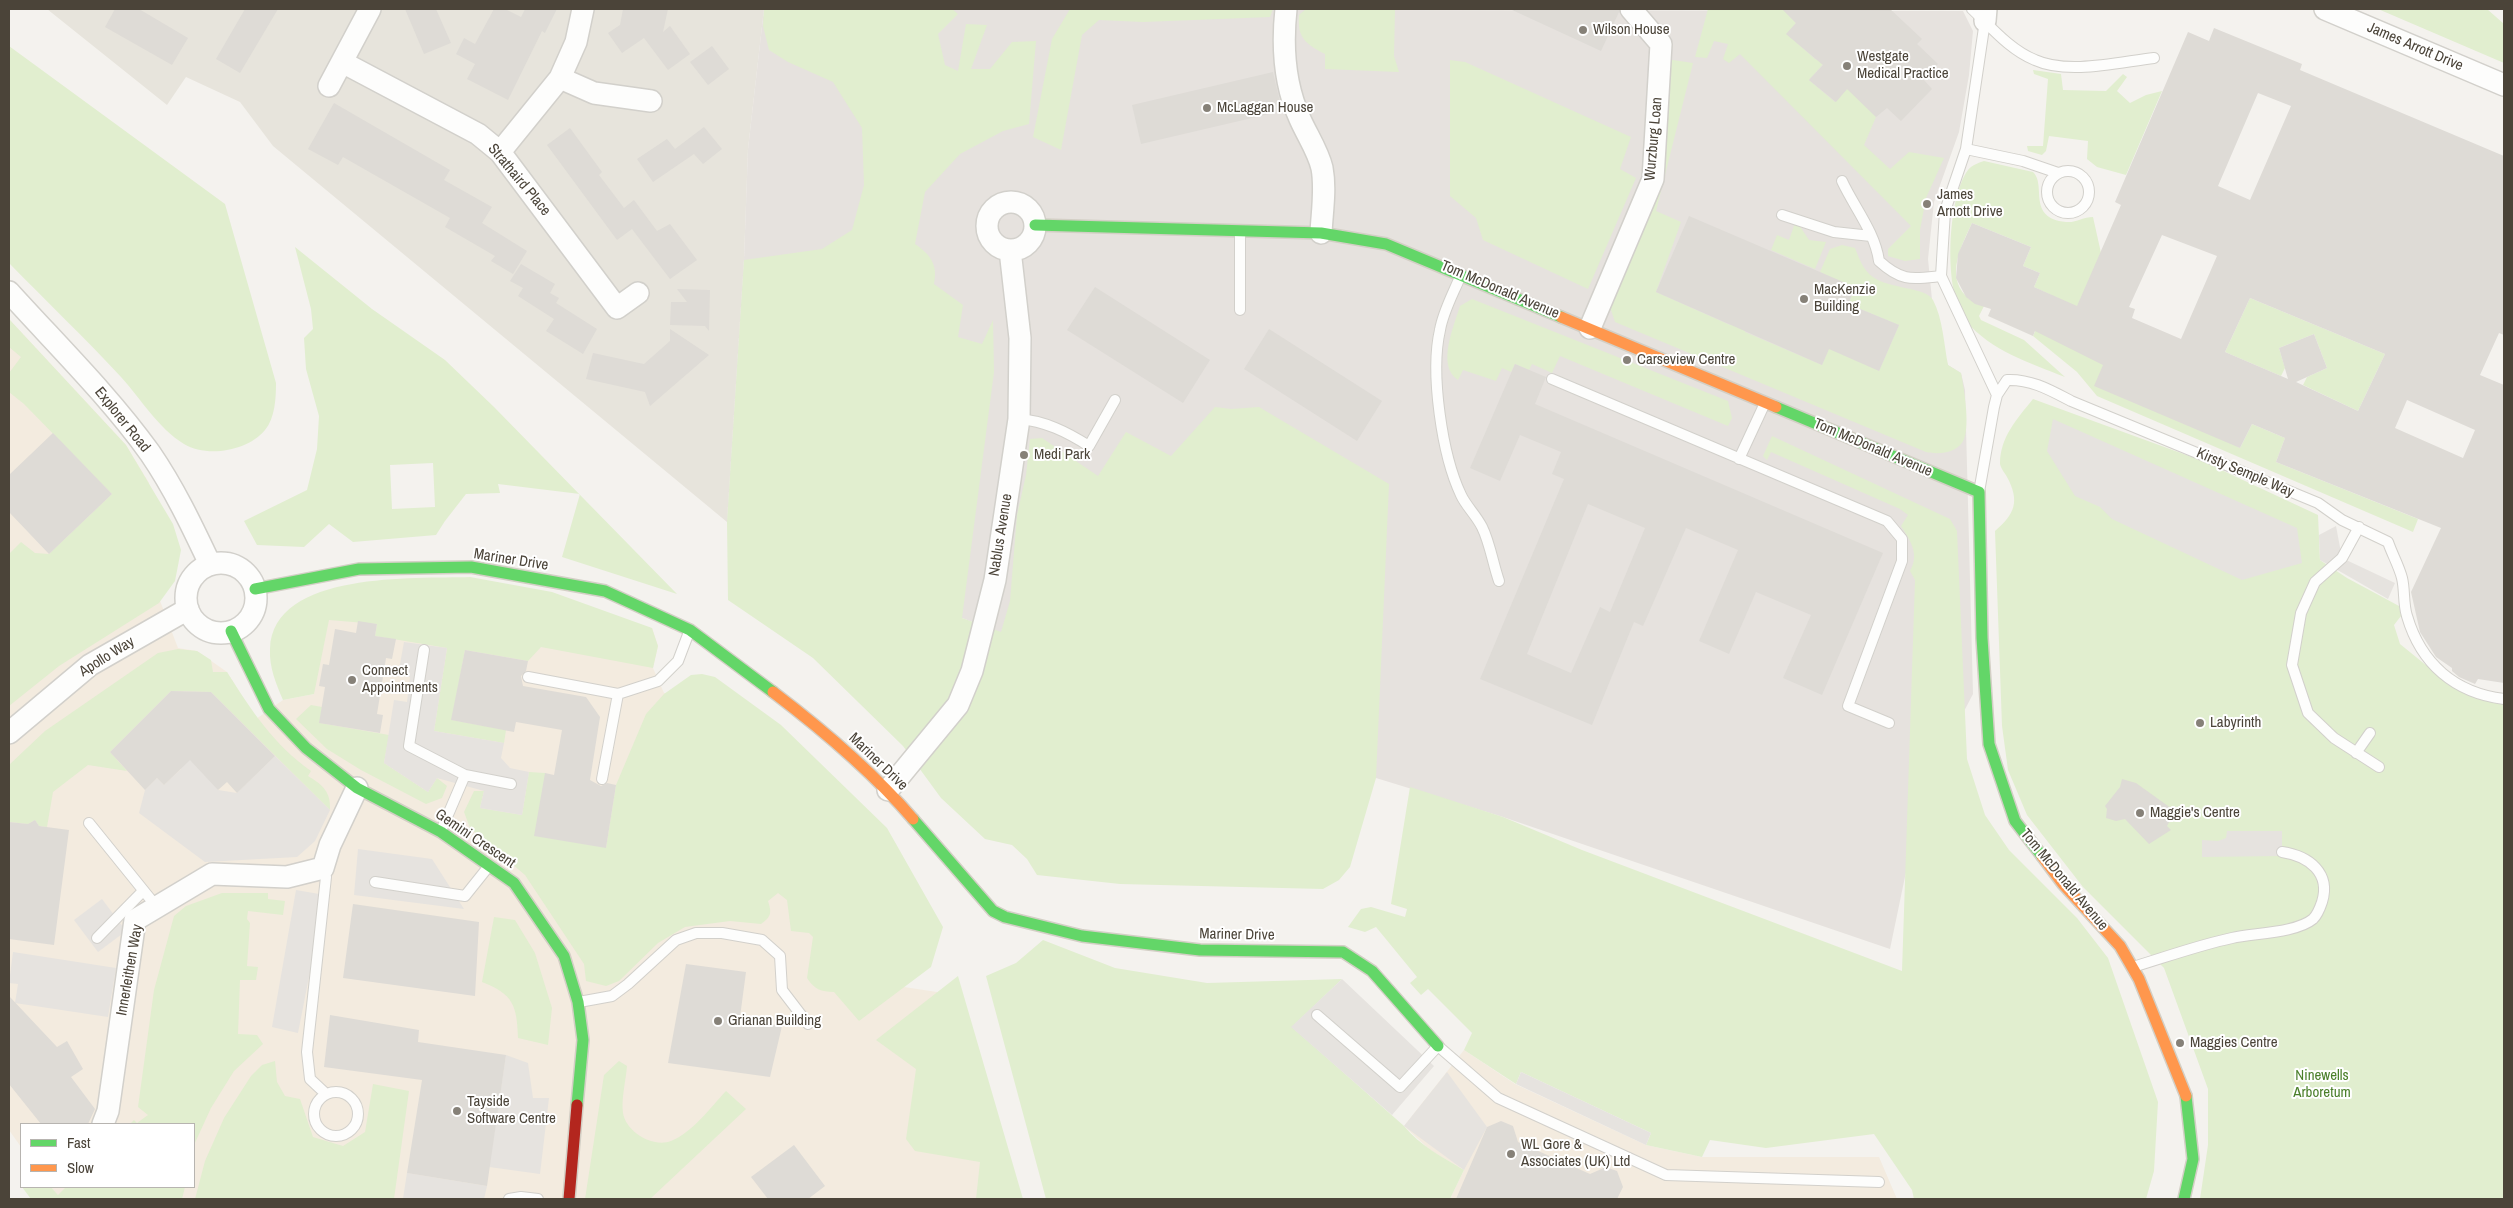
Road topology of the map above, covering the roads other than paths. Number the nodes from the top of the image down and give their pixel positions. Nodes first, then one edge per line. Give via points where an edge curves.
1 (370, 9) edge
2 (583, 9) edge
3 (1286, 9) edge
4 (1631, 9) edge
5 (2326, 9) edge
6 (1981, 13) edge
7 (2154, 58) dead end
8 (342, 62) junction
9 (560, 78) junction
10 (2504, 85) edge
11 (329, 86) dead end
12 (651, 101) dead end
13 (1966, 149) junction
14 (500, 152) junction
15 (2058, 173) junction
16 (1842, 180) dead end
17 (1782, 215) dead end
18 (1035, 225) junction
19 (1240, 232) junction
20 (1321, 234) junction
21 (1871, 236) junction
22 (1010, 250) junction
23 (1461, 273) junction
24 (1941, 276) junction
25 (9, 292) edge
26 (638, 292) dead end
27 (1240, 310) dead end
28 (1590, 328) junction
29 (1552, 379) dead end
30 (1997, 396) junction
31 (1115, 400) dead end
32 (1766, 402) junction
33 (1019, 419) junction
34 (1739, 459) junction
35 (1979, 492) junction
36 (2359, 527) junction
37 (210, 564) junction
38 (1499, 581) dead end
39 (255, 589) junction
40 (188, 609) junction
41 (690, 630) junction
42 (231, 631) junction
43 (424, 650) dead end
44 (528, 677) dead end
45 (618, 694) junction
46 (2504, 699) edge
47 (1889, 723) dead end
48 (9, 733) edge
49 (2370, 733) dead end
50 (2356, 753) junction
51 (2379, 767) dead end
52 (465, 775) junction
53 (602, 779) dead end
54 (511, 784) dead end
55 (357, 788) junction
56 (888, 790) junction
57 (88, 823) dead end
58 (441, 832) junction
59 (2282, 852) dead end
60 (490, 866) junction
61 (323, 868) junction
62 (375, 882) dead end
63 (150, 899) junction
64 (96, 938) dead end
65 (2132, 967) junction
66 (578, 1002) junction
67 (1318, 1016) dead end
68 (808, 1024) dead end
69 (1438, 1046) junction
70 (326, 1094) junction
71 (103, 1123) edge
72 (1879, 1182) dead end
73 (509, 1199) edge
74 (538, 1199) edge
75 (569, 1199) edge
76 (2184, 1199) edge

1 - 8 street
2 - 9 street via 576,42
3 - 20 street via 1287,82 1322,167
4 - 28 street, Wurzburg Loan via 1660,44 1654,178
5 - 10 street, James Arrott Drive
6 - 7 lane via 2012,47 2036,61 2060,66 2085,66
6 - 13 lane
8 - 11 street
8 - 14 street, Strathaird Place via 478,134
9 - 12 street via 594,93
9 - 14 street
13 - 15 lane via 2023,161
13 - 24 lane via 1946,211
14 - 26 street, Strathaird Place via 617,308
15 - 15 lane via 2072,172 2084,179 2087,199 2078,210 2059,211 2049,202 2049,182
16 - 21 lane
17 - 21 lane via 1834,232
18 - 19 street, Tom McDonald Avenue
18 - 22 street via 1028,242 1023,247
18 - 22 street via 1032,214 1020,203 996,206 987,220 989,236 1002,248
19 - 20 street, Tom McDonald Avenue
19 - 27 lane
20 - 23 street, Tom McDonald Avenue via 1386,244
21 - 24 lane via 1879,261 1899,277
22 - 33 street, Nablus Avenue via 1020,338
23 - 28 street, Tom McDonald Avenue
23 - 38 lane via 1440,330 1437,359 1440,406 1452,471 1461,496 1482,527
24 - 30 lane
25 - 37 street, Explorer Road via 98,389 150,454 187,516
28 - 32 street, Tom McDonald Avenue
29 - 34 lane
30 - 35 lane
30 - 36 lane, Kirsty Semple Way via 2008,380 2022,379 2318,503 2342,520
31 - 33 lane via 1089,446 1069,433 1033,420
32 - 34 lane
32 - 35 street, Tom McDonald Avenue
33 - 56 street, Nablus Avenue via 995,580 972,671 958,705
34 - 47 lane via 1887,521 1902,539 1902,562 1848,706
35 - 65 street, Tom McDonald Avenue via 1982,638 1989,744 2015,821 2063,884 2120,946
36 - 46 lane, Kirsty Semple Way via 2388,542 2402,577 2407,615 2426,658 2453,682 2481,696
36 - 50 lane via 2342,558 2315,582 2301,613 2292,665 2308,713 2334,738
37 - 39 street via 224,562 238,566 249,576
37 - 40 street via 198,571 190,582 186,596
39 - 41 street, Mariner Drive via 359,569 471,567 605,591
39 - 42 street via 254,610 249,620
40 - 42 street via 197,622 210,631
40 - 48 street, Apollo Way via 90,665
41 - 45 lane via 678,661 658,682
41 - 56 street, Mariner Drive via 814,723
42 - 55 street, Gemini Crescent via 269,709 306,748
43 - 52 lane via 409,746
44 - 45 lane
45 - 53 lane
49 - 50 lane
50 - 51 lane
52 - 54 lane
52 - 58 lane
55 - 58 street, Gemini Crescent
55 - 61 street via 330,845
56 - 69 street, Mariner Drive via 999,914 1082,936 1200,950 1343,952 1372,971
57 - 63 lane
58 - 60 street, Gemini Crescent
59 - 65 lane via 2297,854 2319,870 2326,891 2313,918 2300,926 2231,938
60 - 62 lane via 465,896
60 - 66 street, Gemini Crescent via 514,883 564,956
61 - 63 street, Innerleithen Way via 287,877 212,874
61 - 70 lane via 326,877 307,1052 310,1079
63 - 64 lane
63 - 71 street, Innerleithen Way via 135,920 108,1111
65 - 76 street, Tom McDonald Avenue via 2140,979 2188,1102 2192,1159
66 - 68 lane via 612,996 676,940 696,933 722,933 762,940 780,956 782,990
66 - 75 street, Gemini Crescent via 583,1040
67 - 69 lane via 1400,1086
69 - 72 lane via 1498,1098 1666,1175
70 - 70 lane via 340,1092 347,1095 358,1110 355,1126 342,1136 326,1134 315,1123 315,1105
73 - 74 lane

